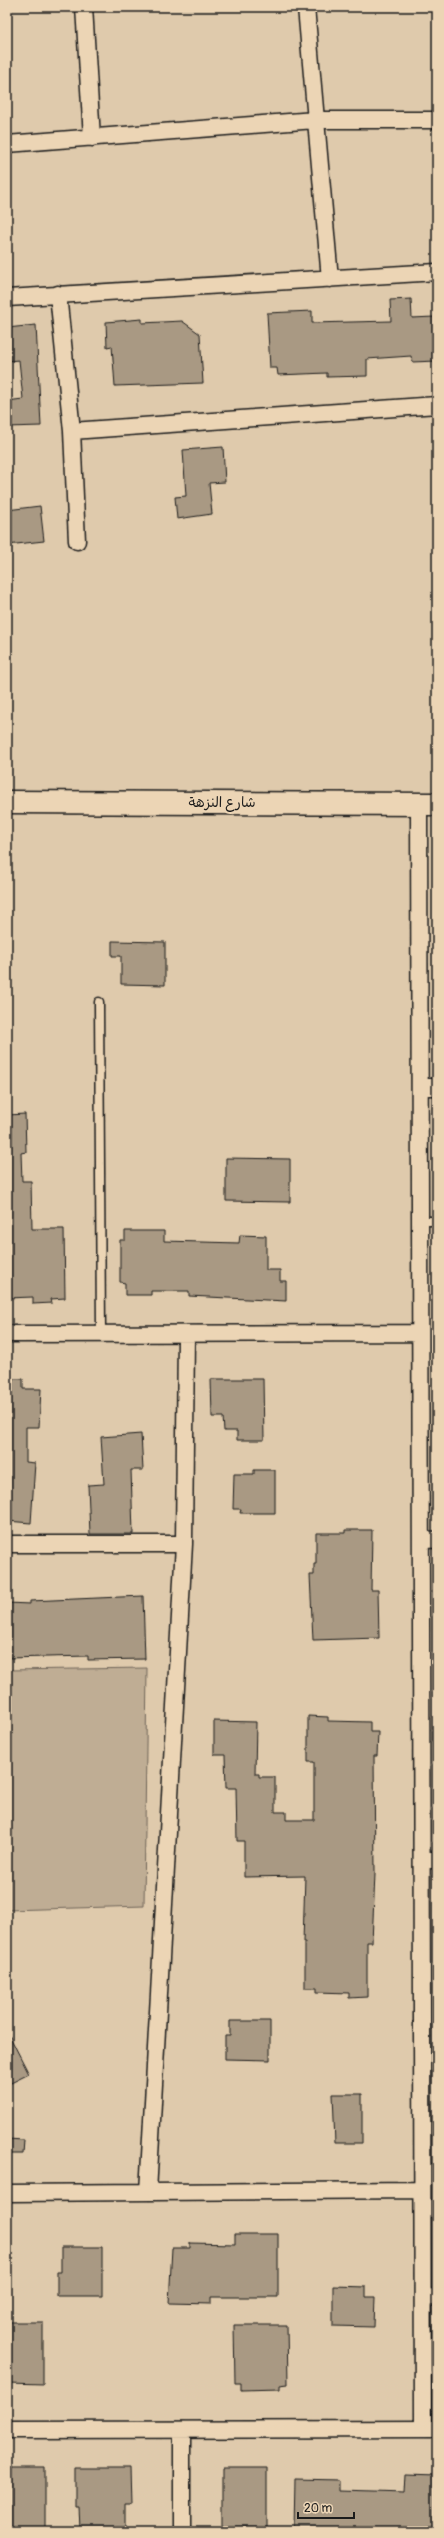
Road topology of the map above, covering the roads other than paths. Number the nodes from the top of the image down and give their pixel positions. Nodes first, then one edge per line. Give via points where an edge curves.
1 (84, 7) edge
2 (306, 7) edge
3 (315, 120) junction
4 (437, 120) edge
5 (92, 138) junction
6 (7, 144) edge
7 (437, 272) edge
8 (330, 279) junction
9 (58, 294) junction
10 (7, 298) edge
11 (437, 405) edge
12 (72, 431) junction
13 (77, 541) dead end
14 (7, 802) edge
15 (428, 804) edge
16 (99, 1002) dead end
17 (420, 1087) junction
18 (437, 1087) edge
19 (437, 1221) edge
20 (420, 1222) junction
21 (420, 1333) junction
22 (7, 1334) edge
23 (101, 1334) junction
24 (186, 1334) junction
25 (421, 1539) junction
26 (437, 1540) edge
27 (7, 1544) edge
28 (184, 1544) junction
29 (429, 1860) edge
30 (422, 2190) junction
31 (148, 2192) junction
32 (7, 2193) edge
33 (430, 2298) edge
34 (430, 2429) edge
35 (7, 2430) edge
36 (182, 2430) junction
37 (182, 2531) edge

1 - 5 street
2 - 3 street
3 - 4 street
3 - 5 street
3 - 8 street
5 - 6 street
7 - 8 street
8 - 9 street
9 - 10 street
9 - 12 street
11 - 12 street
12 - 13 street
14 - 15 main road, شارع النزهة
15 - 17 street
16 - 23 lane
17 - 18 street
17 - 20 street
19 - 20 lane
20 - 21 street
21 - 24 street
21 - 25 street
22 - 23 street
23 - 24 street
24 - 28 street
25 - 26 street
25 - 29 street
27 - 28 street
28 - 31 street
29 - 30 street
30 - 31 street
30 - 33 street
31 - 32 street
33 - 34 street
34 - 36 street
35 - 36 street
36 - 37 street

